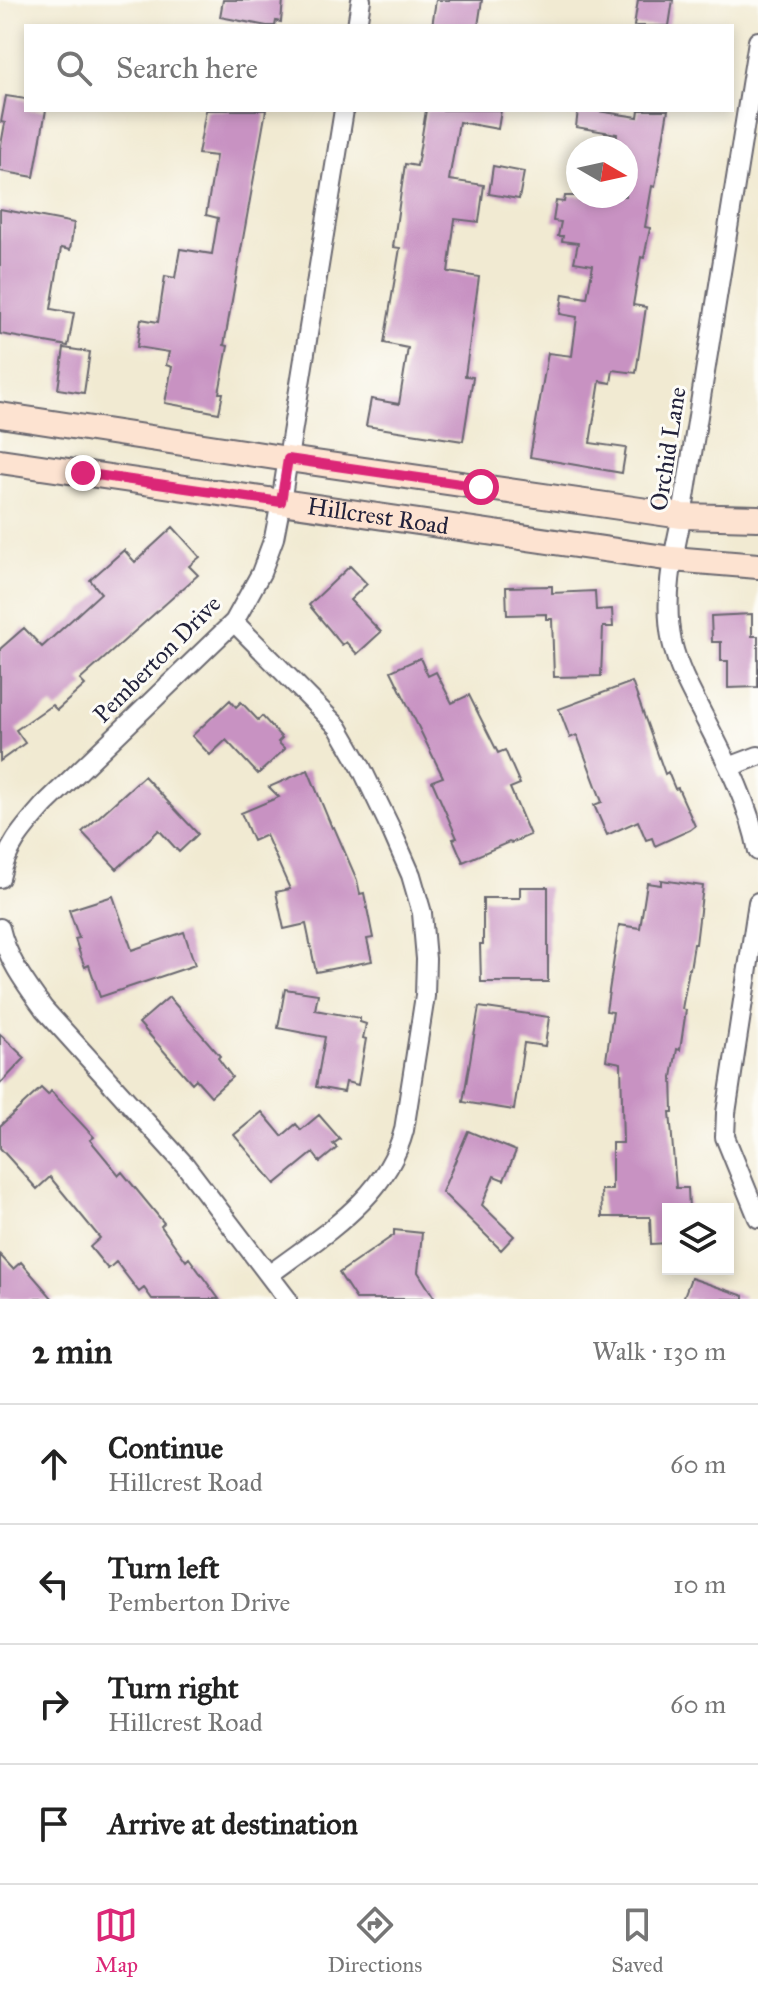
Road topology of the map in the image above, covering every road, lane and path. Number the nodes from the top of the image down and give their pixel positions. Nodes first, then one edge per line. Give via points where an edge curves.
1 (361, 0) edge
2 (357, 24) edge
3 (758, 41) edge
4 (344, 112) edge
5 (0, 415) edge
6 (288, 459) junction
7 (0, 461) edge
8 (281, 502) junction
9 (682, 516) junction
10 (758, 518) edge
11 (672, 559) junction
12 (758, 566) edge
13 (234, 622) junction
14 (758, 756) edge
15 (729, 767) junction
16 (758, 851) edge
17 (0, 878) edge
18 (758, 902) edge
19 (0, 928) edge
20 (758, 1218) edge
21 (269, 1275) junction
22 (287, 1299) edge

1 - 2 street
3 - 9 street, Orchid Lane
4 - 6 street, Pemberton Drive
5 - 6 main road, Hillcrest Road
6 - 8 street, Pemberton Drive
6 - 9 main road, Hillcrest Road
7 - 8 main road, Hillcrest Road
8 - 11 main road, Hillcrest Road
8 - 13 street, Pemberton Drive via 261,573
9 - 10 main road, Hillcrest Road
9 - 11 street, Orchid Lane
11 - 12 main road, Hillcrest Road
11 - 15 street, Orchid Lane via 672,641 682,673
13 - 17 street, Pemberton Drive via 44,805 13,843
13 - 21 street via 346,740 411,875 422,913 426,959 425,996 399,1151 356,1208
14 - 15 street
15 - 16 street, Orchid Lane
18 - 20 street via 725,1137
19 - 21 street via 11,959 44,1009 185,1165
21 - 22 street

